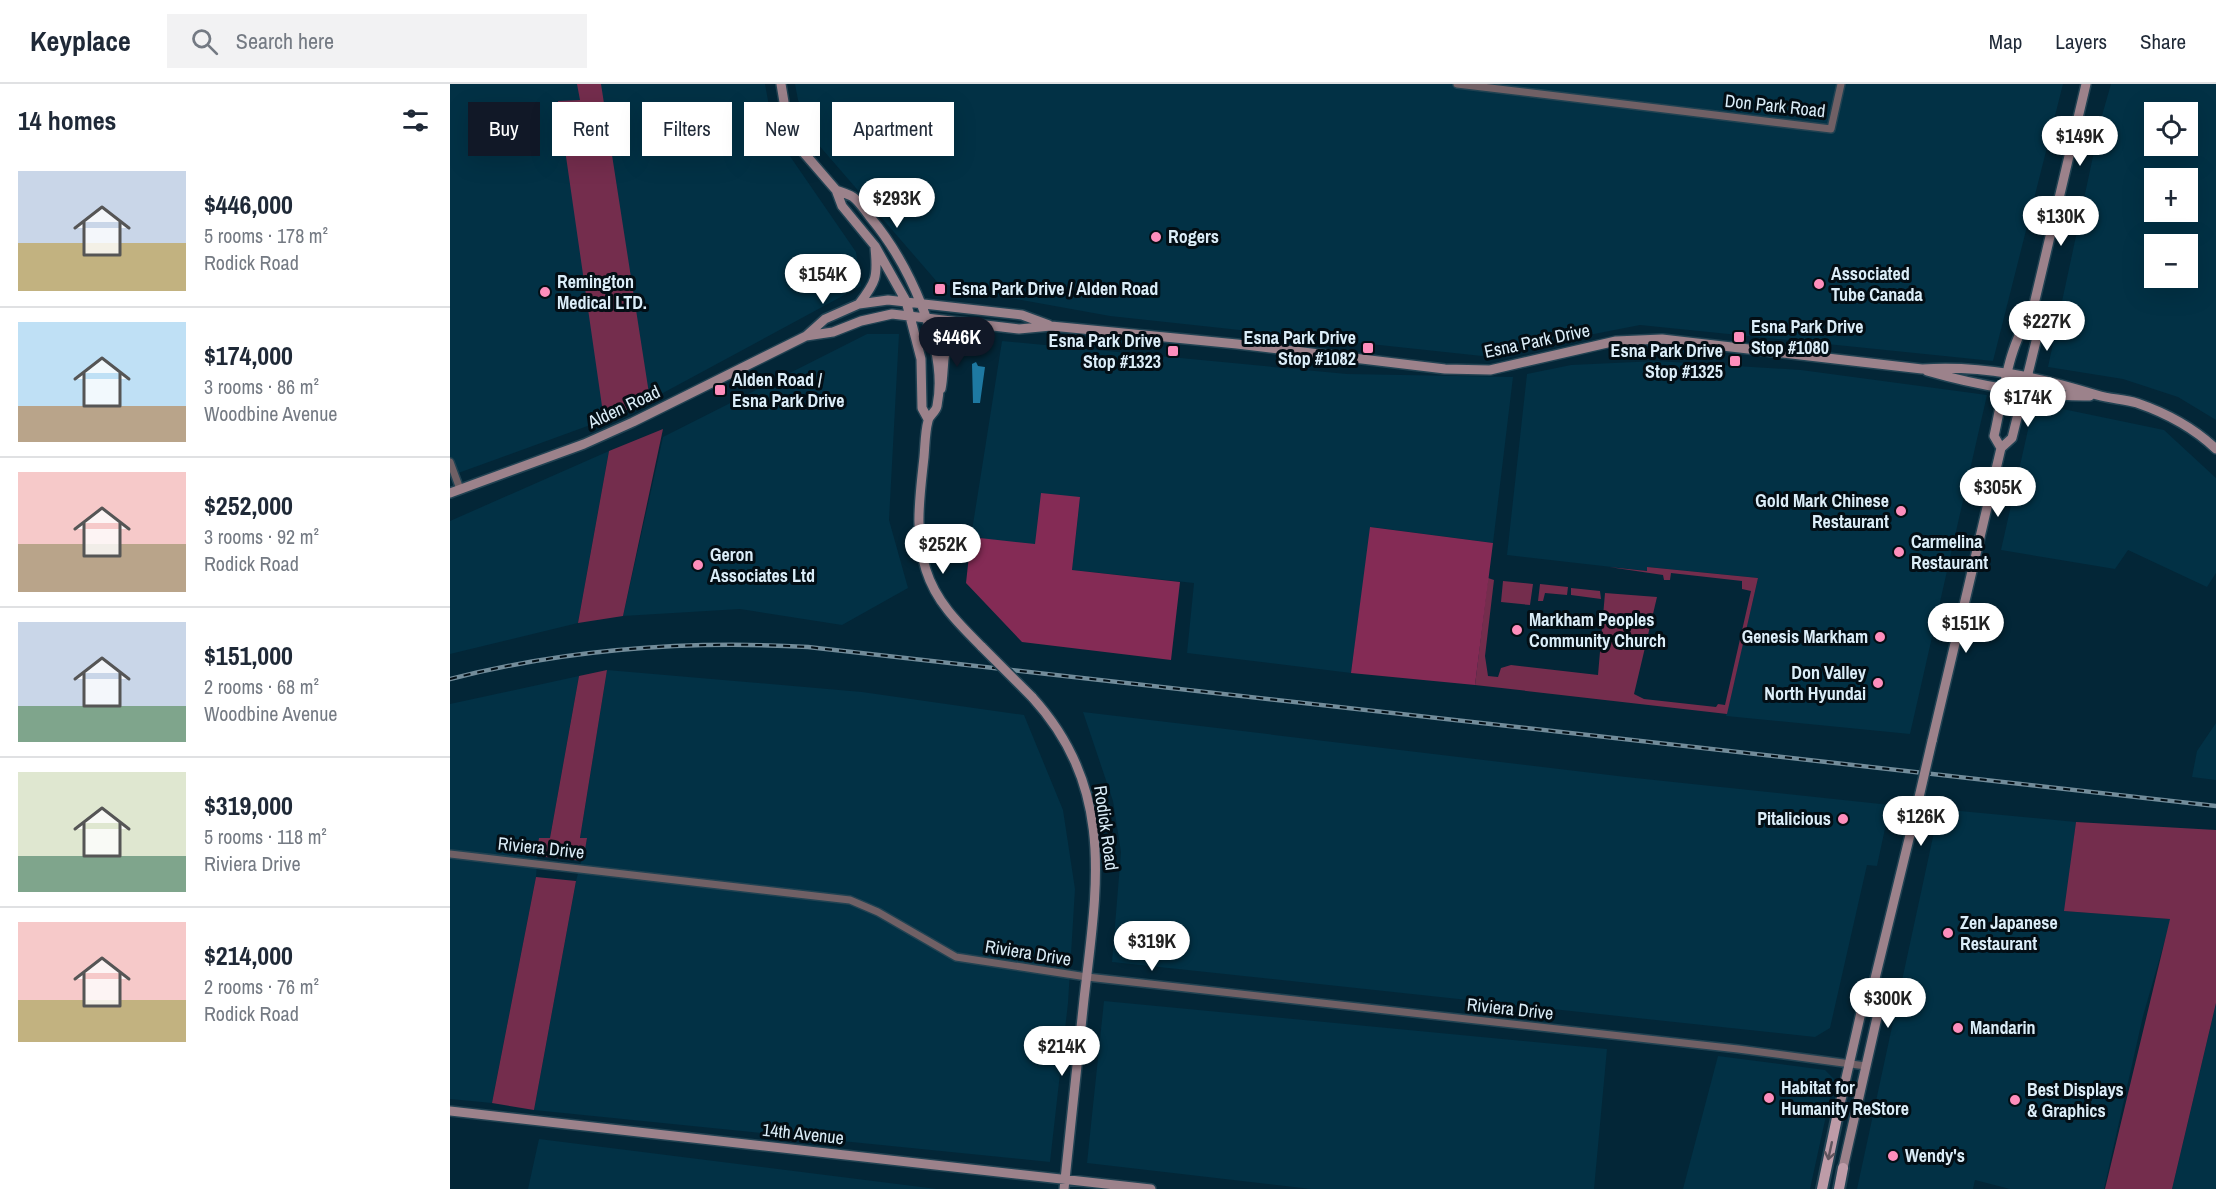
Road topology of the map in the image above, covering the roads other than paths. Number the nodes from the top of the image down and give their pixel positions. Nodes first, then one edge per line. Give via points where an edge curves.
1 (780, 84) edge
2 (1457, 84) edge
3 (1841, 84) edge
4 (2085, 85) edge
5 (836, 190) junction
6 (875, 246) junction
7 (906, 301) junction
8 (920, 302) junction
9 (858, 304) junction
10 (911, 316) junction
11 (2031, 316) junction
12 (924, 317) junction
13 (977, 324) junction
14 (1051, 326) junction
15 (806, 336) junction
16 (1922, 369) junction
17 (2009, 373) junction
18 (2027, 376) junction
19 (2006, 387) junction
20 (2023, 390) junction
21 (2099, 396) junction
22 (937, 408) junction
23 (928, 419) junction
24 (2001, 448) junction
25 (2216, 449) edge
26 (450, 462) edge
27 (460, 489) junction
28 (450, 493) edge
29 (450, 854) edge
30 (1087, 977) junction
31 (1871, 995) junction
32 (1849, 1063) junction
33 (1866, 1066) junction
34 (450, 1111) edge
35 (1839, 1113) joint
36 (1843, 1168) joint
37 (1064, 1185) edge
38 (1151, 1189) edge
39 (1822, 1189) edge
40 (1839, 1189) edge

1 - 5 main road via 798,146
2 - 3 street, Don Park Road via 1831,129
4 - 11 main road
5 - 6 main road via 842,206
5 - 8 main road via 854,198 885,234
6 - 7 main road
6 - 9 main road via 876,282
7 - 8 main road, Alden Road
7 - 9 main road, Alden Road
7 - 10 main road
8 - 12 main road
8 - 14 main road, Esna Park Drive via 1022,315
9 - 15 main road, Alden Road via 825,319
10 - 12 main road, Esna Park Drive
10 - 15 main road, Alden Road via 892,314
10 - 23 main road, Rodick Road via 921,359 922,408
11 - 17 main road via 2020,328
11 - 18 main road via 2038,333
12 - 13 main road, Esna Park Drive
12 - 22 main road via 935,355
13 - 14 main road, Esna Park Drive via 1018,329
13 - 22 main road via 960,326 944,349
14 - 16 main road, Esna Park Drive via 1445,369 1490,370 1616,341 1662,339
15 - 27 main road, Alden Road via 622,427
16 - 17 main road, Esna Park Drive via 1960,366
16 - 19 main road, Esna Park Drive via 1956,380
17 - 18 main road, Esna Park Drive
17 - 19 main road
18 - 20 main road
18 - 21 main road, Esna Park Drive
19 - 20 main road, Esna Park Drive
19 - 24 main road via 1994,436
20 - 21 main road, Esna Park Drive
20 - 24 main road via 2012,438
21 - 25 main road via 2161,412
22 - 23 main road
23 - 30 main road, Rodick Road, bridge via 918,523 926,571 947,610 1054,721 1082,778 1097,872
24 - 31 main road, bridge
26 - 27 street
27 - 28 main road, Alden Road
29 - 30 street, Riviera Drive via 850,900 956,957
30 - 32 street, Riviera Drive
30 - 37 main road, Rodick Road
31 - 32 main road via 1862,1008
31 - 33 main road via 1878,1013
32 - 33 street, Riviera Drive
32 - 35 main road
33 - 36 main road
34 - 37 main road, 14th Avenue
35 -> 39 main road
36 - 40 main road
37 - 38 main road, 14th Avenue

